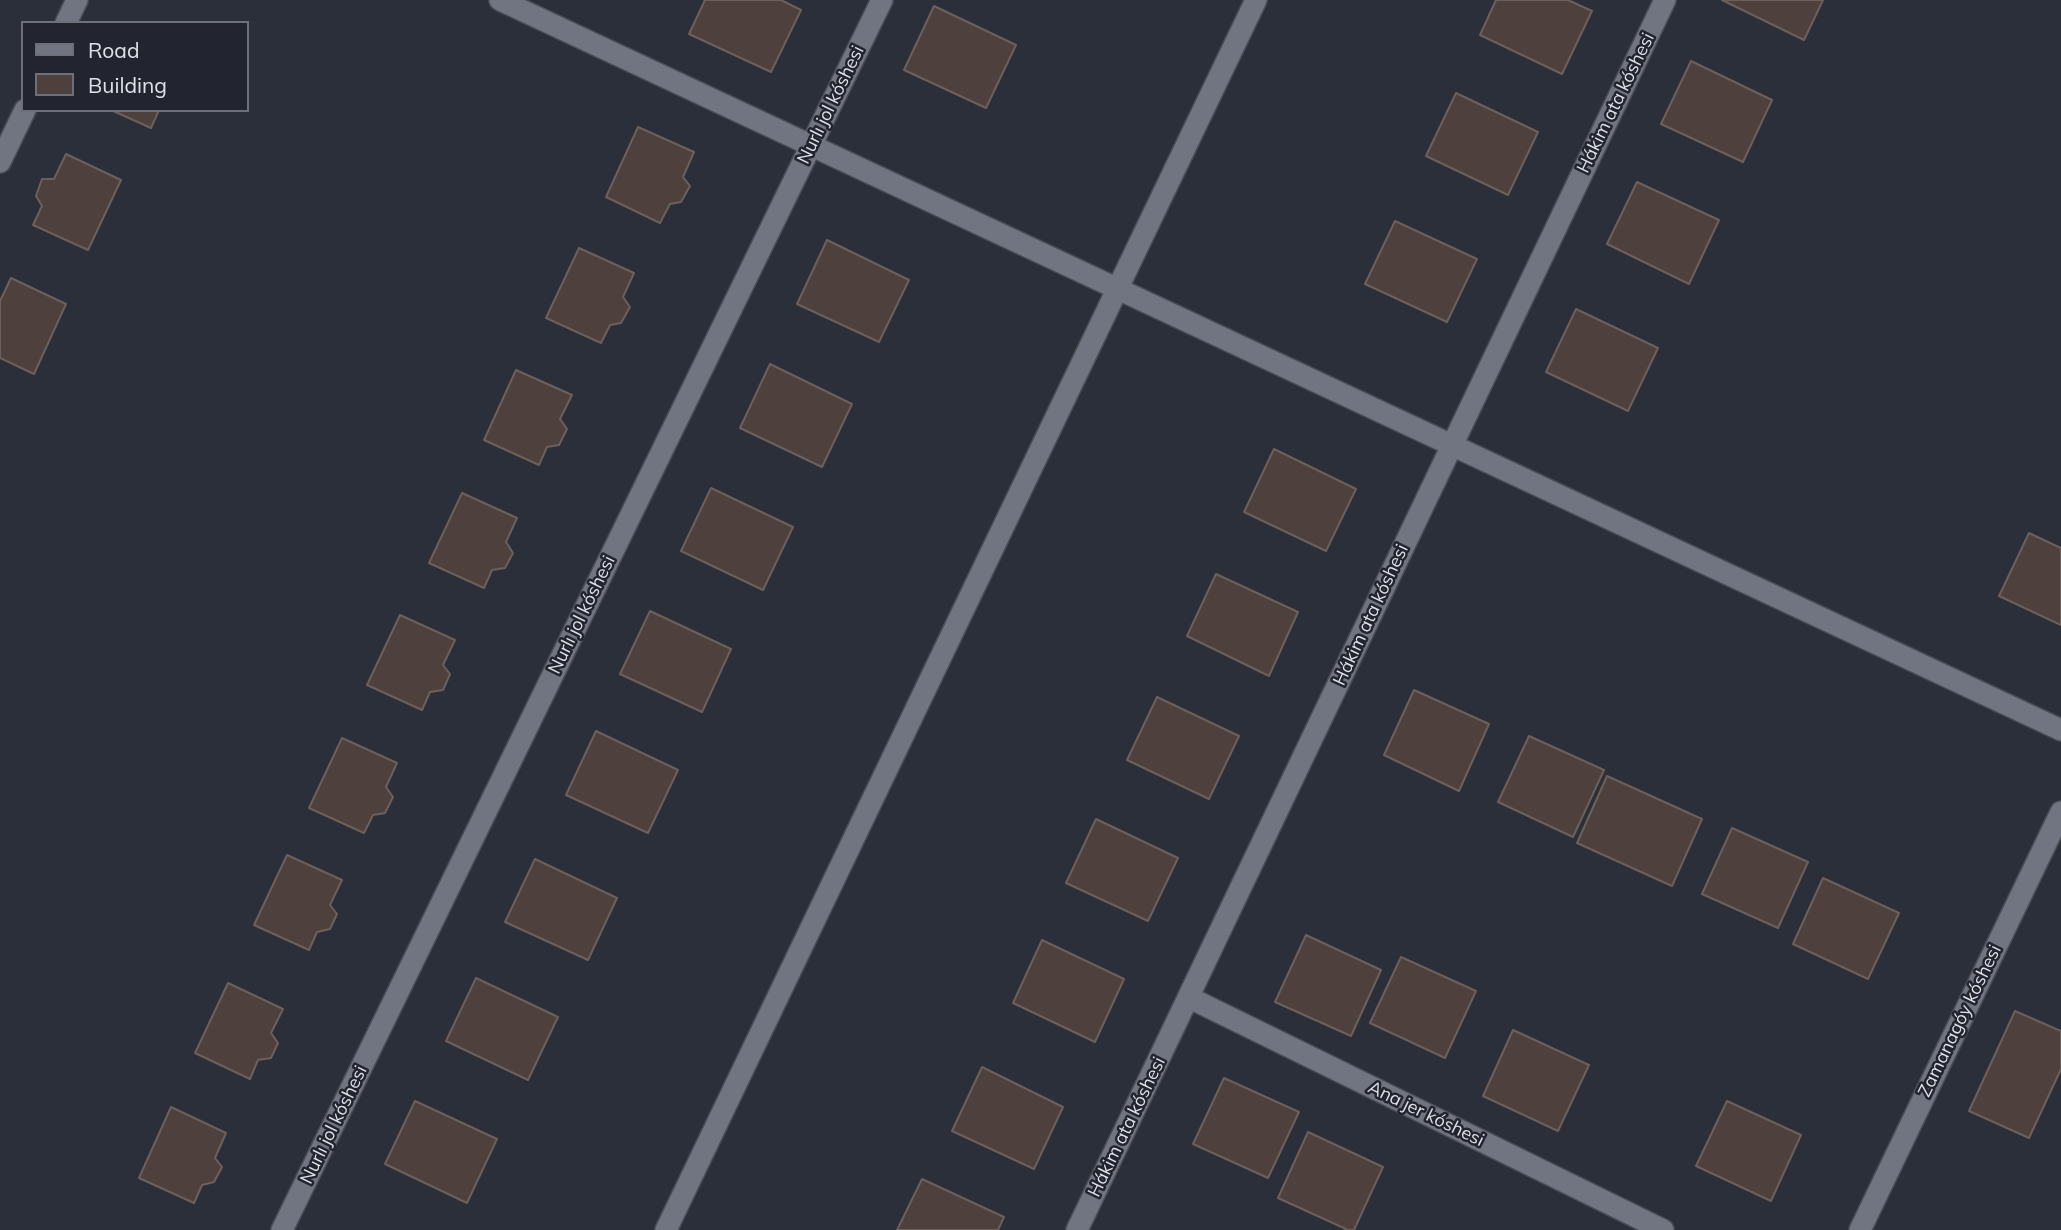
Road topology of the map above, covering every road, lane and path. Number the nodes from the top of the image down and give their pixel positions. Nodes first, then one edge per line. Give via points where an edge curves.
1 (77, 0) edge
2 (500, 0) edge
3 (882, 0) edge
4 (1256, 0) edge
5 (1665, 0) edge
6 (67, 21) edge
7 (23, 112) edge
8 (811, 146) junction
9 (0, 162) edge
10 (1117, 289) junction
11 (1451, 445) junction
12 (2061, 730) edge
13 (2061, 812) edge
14 (1190, 998) junction
15 (282, 1230) edge
16 (666, 1230) edge
17 (1077, 1230) edge
18 (1663, 1230) edge
19 (1860, 1230) edge

1 - 6 street
2 - 8 street
3 - 8 street, Nurlı jol kóshesi
4 - 10 street
5 - 11 street, Hákim ata kóshesi
7 - 9 street
8 - 10 street
8 - 15 street, Nurlı jol kóshesi
10 - 11 street
10 - 16 street
11 - 12 street
11 - 14 street, Hákim ata kóshesi
13 - 19 street, Zamanagóy kóshesi
14 - 17 street, Hákim ata kóshesi
14 - 18 street, Ana jer kóshesi

